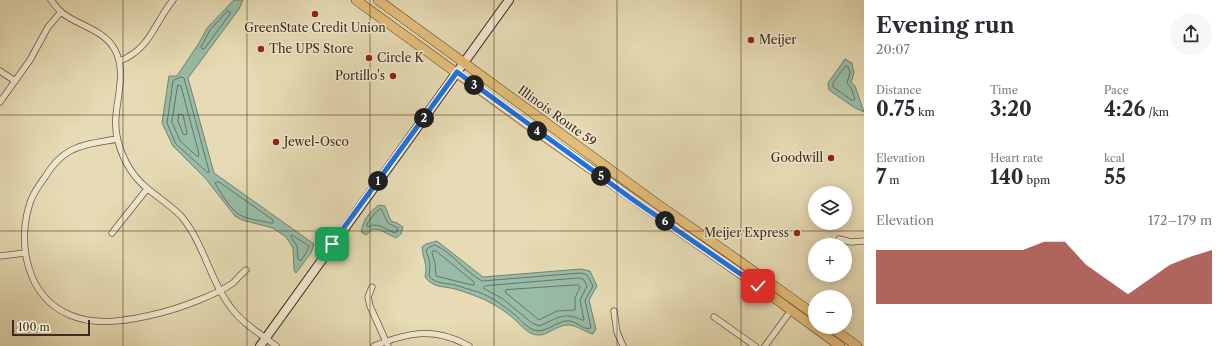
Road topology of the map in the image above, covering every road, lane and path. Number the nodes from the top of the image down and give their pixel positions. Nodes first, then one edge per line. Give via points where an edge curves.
1 (51, 0) edge
2 (173, 0) edge
3 (356, 0) edge
4 (378, 0) edge
5 (509, 0) edge
6 (61, 12) junction
7 (120, 61) junction
8 (464, 63) junction
9 (0, 70) edge
10 (457, 72) junction
11 (15, 81) junction
12 (0, 102) edge
13 (117, 139) junction
14 (616, 187) junction
15 (147, 189) junction
16 (636, 189) junction
17 (112, 233) dead end
18 (852, 242) edge
19 (864, 242) edge
20 (25, 253) junction
21 (0, 256) edge
22 (246, 270) dead end
23 (372, 287) dead end
24 (220, 289) junction
25 (797, 302) junction
26 (791, 310) junction
27 (808, 310) edge
28 (614, 311) dead end
29 (714, 317) dead end
30 (841, 334) edge
31 (266, 338) junction
32 (387, 344) edge
33 (260, 346) edge
34 (276, 346) edge
35 (374, 346) edge
36 (469, 346) edge
37 (623, 346) edge
38 (755, 346) edge
39 (765, 346) edge
40 (840, 346) edge
41 (857, 346) edge

1 - 6 street
2 - 7 street via 145,44 138,52
3 - 10 main road, Illinois Route 59
4 - 8 main road, Illinois Route 59
5 - 8 street
6 - 7 street via 105,38 114,48
6 - 11 street via 48,27
7 - 13 street via 121,74 115,112
8 - 10 street
8 - 16 main road, Illinois Route 59
9 - 11 street
10 - 14 main road, Illinois Route 59
10 - 31 street
11 - 12 street
13 - 15 street via 126,163
13 - 20 street via 70,151 50,168 31,200 25,232
14 - 16 main road
14 - 26 main road, Illinois Route 59
15 - 17 street
15 - 24 street via 180,216 189,228
16 - 25 main road, Illinois Route 59
18 - 19 street
20 - 21 street
20 - 24 street via 35,283 54,307 88,320 106,321 145,316 194,302
22 - 24 street via 232,283
23 - 32 street via 368,297 370,306
24 - 31 street via 232,310
25 - 26 street
25 - 27 main road, Illinois Route 59
26 - 39 street
26 - 40 main road, Illinois Route 59
28 - 37 street via 617,332
29 - 38 street
30 - 41 main road
31 - 33 street
31 - 34 street
32 - 35 street
32 - 36 street via 409,334 425,333 443,335

